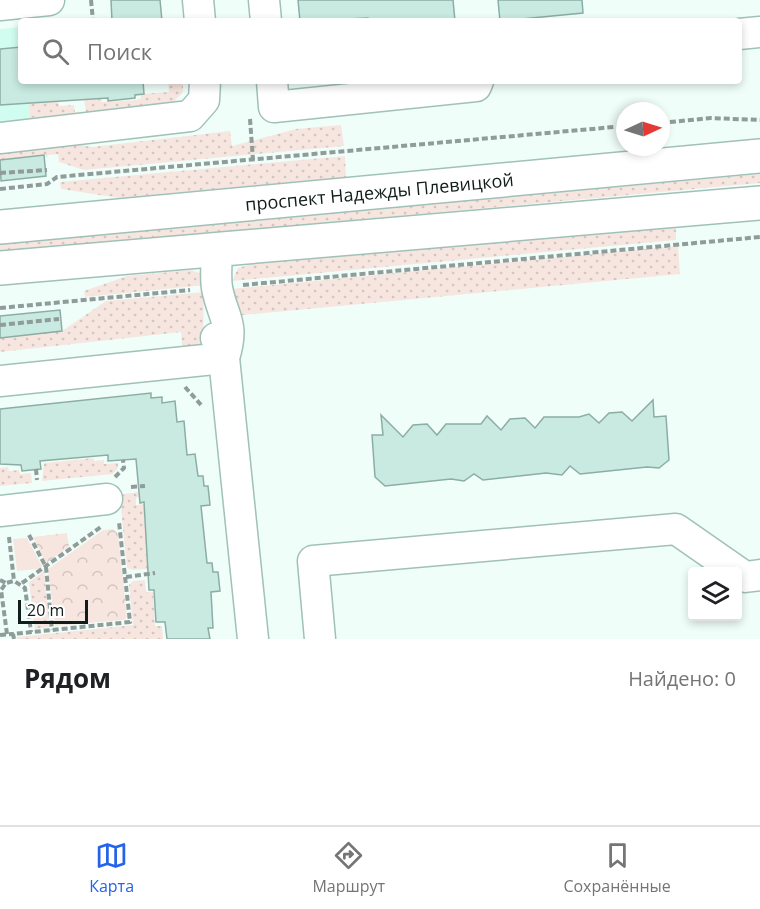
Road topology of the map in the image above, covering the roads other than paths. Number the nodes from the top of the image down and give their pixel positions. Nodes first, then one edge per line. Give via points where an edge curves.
1 (49, 0) edge
2 (198, 0) edge
3 (264, 0) edge
4 (0, 5) edge
5 (200, 18) edge
6 (266, 18) edge
7 (760, 32) edge
8 (742, 34) edge
9 (205, 84) edge
10 (272, 84) edge
11 (477, 84) edge
12 (0, 138) edge
13 (760, 156) edge
14 (760, 203) edge
15 (0, 227) edge
16 (217, 249) junction
17 (0, 268) edge
18 (224, 358) junction
19 (0, 381) edge
20 (110, 498) road end
21 (5, 524) edge
22 (760, 575) edge
23 (253, 639) edge
24 (320, 639) edge

1 - 4 lane
2 - 5 lane
3 - 6 lane
7 - 8 lane
9 - 12 lane via 204,100 190,116
10 - 11 lane via 274,107
13 - 15 main road, проспект Надежды Плевицкой
14 - 16 main road
16 - 17 main road
16 - 18 lane via 217,288 228,318 230,339
18 - 19 lane
18 - 23 lane
20 - 21 lane
22 - 24 lane via 745,577 676,529 313,561

